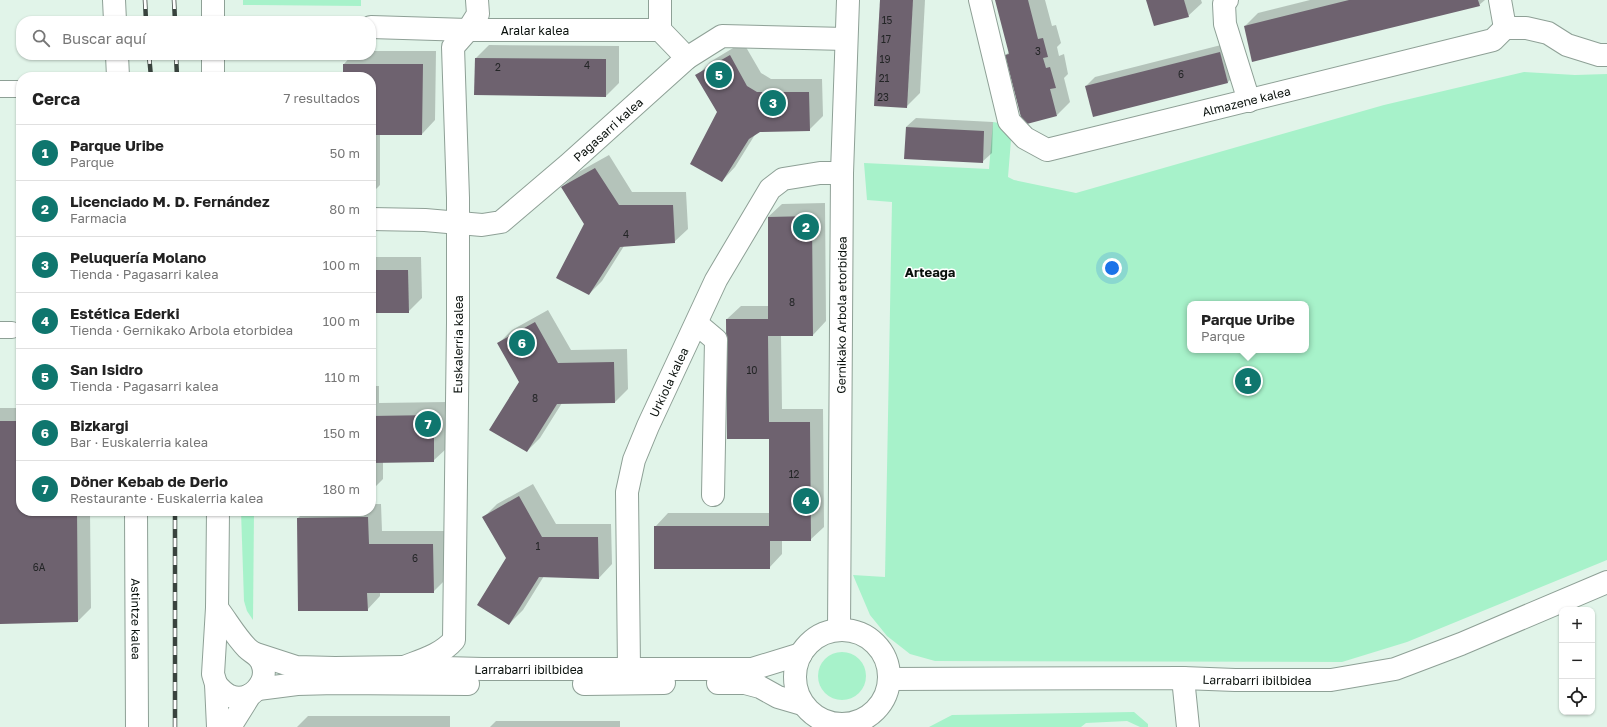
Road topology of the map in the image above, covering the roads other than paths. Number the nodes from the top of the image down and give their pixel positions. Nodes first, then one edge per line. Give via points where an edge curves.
1 (114, 0) edge
2 (214, 0) edge
3 (477, 0) edge
4 (660, 0) edge
5 (848, 0) edge
6 (980, 0) edge
7 (1227, 0) edge
8 (1500, 0) edge
9 (115, 16) edge
10 (213, 16) edge
11 (376, 27) edge
12 (1505, 28) junction
13 (468, 30) junction
14 (660, 30) junction
15 (846, 39) junction
16 (1607, 55) edge
17 (687, 58) junction
18 (117, 60) edge
19 (213, 60) edge
20 (118, 72) edge
21 (213, 72) edge
22 (0, 89) edge
23 (16, 89) edge
24 (1249, 101) junction
25 (842, 173) junction
26 (376, 219) edge
27 (457, 223) junction
28 (697, 324) junction
29 (713, 495) dead end
30 (136, 516) edge
31 (218, 516) edge
32 (1607, 582) edge
33 (217, 608) junction
34 (839, 630) junction
35 (252, 651) junction
36 (801, 654) junction
37 (404, 667) junction
38 (629, 668) junction
39 (215, 674) junction
40 (1183, 678) junction
41 (889, 679) junction
42 (254, 692) junction
43 (802, 704) junction
44 (836, 726) edge
45 (137, 727) edge
46 (218, 727) edge
47 (230, 727) edge
48 (1188, 727) edge

1 - 9 street
2 - 10 street
3 - 13 street, Euskalerria kalea via 478,14
4 - 14 street
5 - 15 street, Gernikako Arbola etorbidea
6 - 24 street, Almazene kalea via 1009,121 1025,138 1047,150
7 - 24 street via 1224,4 1225,24
8 - 12 street
11 - 13 street, Aralar kalea
12 - 16 street via 1526,28 1548,34 1567,46
12 - 24 street, Almazene kalea via 1493,40
13 - 14 street, Aralar kalea
13 - 27 street, Euskalerria kalea via 453,46
14 - 17 street
15 - 17 street, Pagasarri kalea via 722,36
15 - 25 street, Gernikako Arbola etorbidea
17 - 27 street, Pagasarri kalea via 501,222
18 - 20 street
19 - 21 street
22 - 23 lane
25 - 28 street, Urkiola kalea via 820,173 784,179 770,189 716,280
25 - 34 street, Gernikako Arbola etorbidea
26 - 27 street, Pagasarri kalea
27 - 37 street, Euskalerria kalea via 454,640 447,648
28 - 29 street via 716,340
28 - 38 street, Urkiola kalea via 648,426 634,460 627,492
30 - 45 street, Astintze kalea
31 - 33 street
32 - 40 street, Larrabarri ibilbidea via 1461,644 1394,669 1331,680
33 - 35 street
33 - 39 street
34 - 36 street via 824,634 810,642
34 - 41 street via 869,638 880,649 887,663
35 - 37 street, Larrabarri ibilbidea via 296,667
35 - 39 street via 237,647 228,650 220,656
35 - 42 street via 262,662 264,672 262,681
36 - 38 street, Larrabarri ibilbidea via 752,669
36 - 43 street via 796,666 795,679
37 - 38 street, Larrabarri ibilbidea
39 - 42 street via 222,692 240,698
39 - 46 street
40 - 41 street, Larrabarri ibilbidea
40 - 48 street
41 - 44 street via 886,694 878,708 866,718 852,724
42 - 43 street, Larrabarri ibilbidea via 297,684 336,683 745,683
42 - 47 street
43 - 44 street via 812,714

